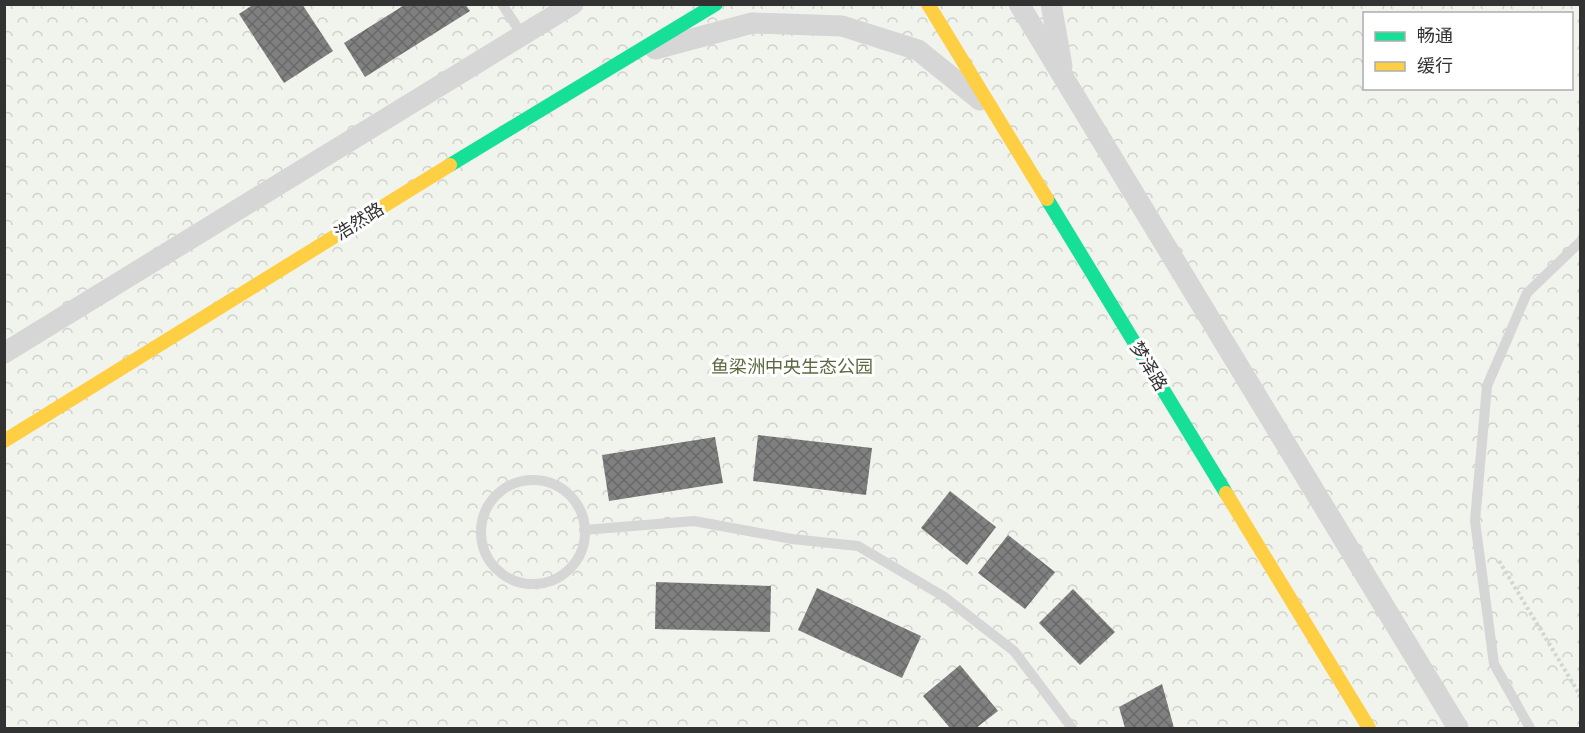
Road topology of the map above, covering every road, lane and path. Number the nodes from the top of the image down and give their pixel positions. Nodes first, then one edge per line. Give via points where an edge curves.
1 (502, 4) edge
2 (573, 4) edge
3 (716, 4) edge
4 (928, 4) edge
5 (1019, 4) edge
6 (1051, 4) edge
7 (523, 36) junction
8 (628, 57) junction
9 (1064, 78) junction
10 (994, 112) junction
11 (1581, 242) edge
12 (4, 353) edge
13 (4, 441) edge
14 (584, 530) junction
15 (1494, 552) dead end
16 (1581, 694) edge
17 (1072, 729) edge
18 (1369, 729) edge
19 (1458, 729) edge
20 (1530, 729) edge

1 - 7 lane
2 - 7 street
3 - 8 street, 浩然路
4 - 10 street, 梦泽路
5 - 9 street
6 - 9 street
7 - 12 street
8 - 10 street via 752,23 842,26 918,50
8 - 13 street, 浩然路
9 - 19 street
10 - 18 street, 梦泽路
11 - 20 lane via 1527,293 1487,386 1475,522 1494,664
14 - 14 lane via 581,513 572,498 558,486 542,480 508,485 494,496 481,528 489,560 515,581 532,584 549,581 570,567 583,546
14 - 17 lane via 693,521 858,546 943,596 1014,651
15 - 16 path

